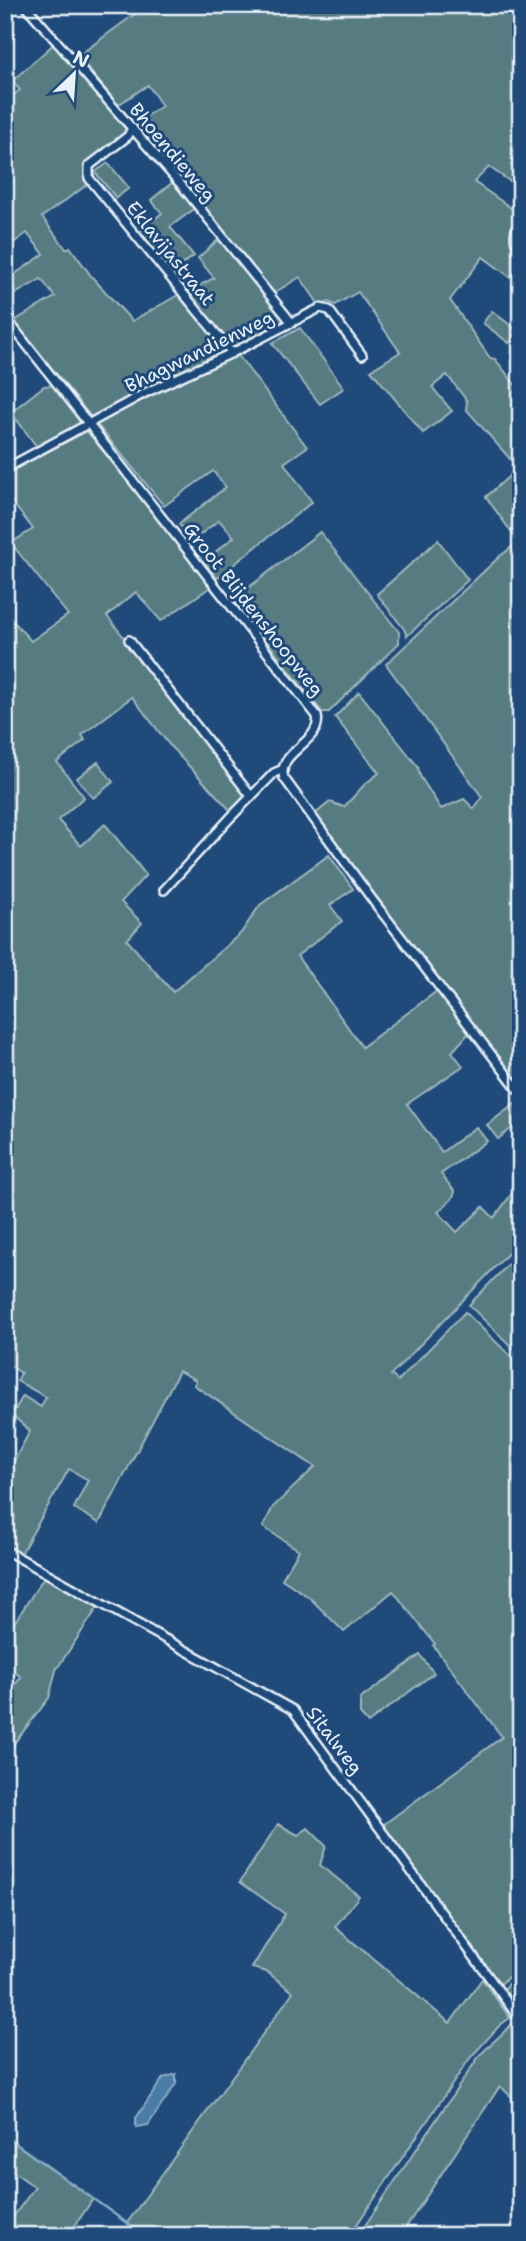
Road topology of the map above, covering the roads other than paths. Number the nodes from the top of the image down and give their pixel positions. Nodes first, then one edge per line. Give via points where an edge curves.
1 (25, 5) edge
2 (132, 128) junction
3 (518, 225) edge
4 (521, 250) edge
5 (5, 317) edge
6 (292, 323) junction
7 (232, 353) junction
8 (362, 355) dead end
9 (88, 423) junction
10 (5, 469) edge
11 (129, 640) dead end
12 (281, 770) junction
13 (251, 796) junction
14 (164, 890) dead end
15 (521, 1093) edge
16 (5, 1550) edge
17 (521, 2021) edge

1 - 2 street, Bhoendieweg
2 - 6 street, Bhoendieweg
2 - 7 street, Eklavijastraat via 89,166 89,178
3 - 4 street via 514,238
5 - 9 street, Groot Blijdenshoopweg
6 - 7 street, Bhagwandienweg
6 - 8 street, Bhagwandienweg via 325,308
7 - 9 street, Bhagwandienweg
9 - 10 street, Bhagwandienweg
9 - 12 street, Groot Blijdenshoopweg via 317,716 313,733
11 - 13 street
12 - 13 street
12 - 15 street via 374,902
13 - 14 street
16 - 17 street, Sitalweg via 293,1710

